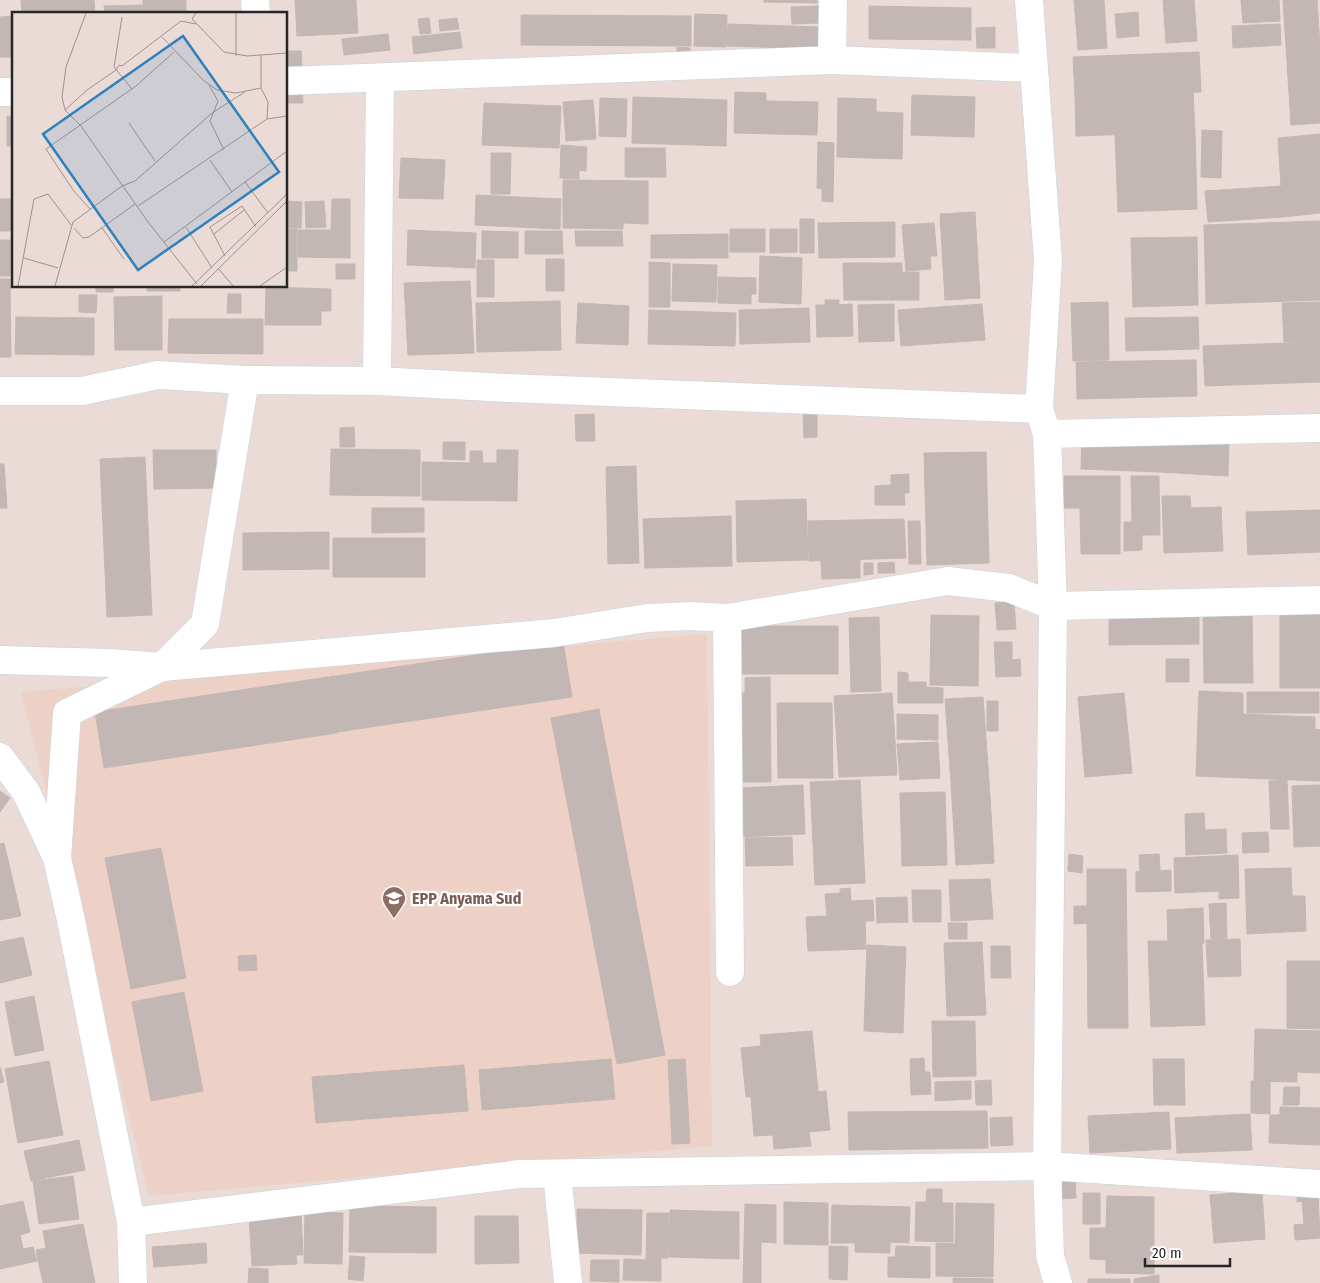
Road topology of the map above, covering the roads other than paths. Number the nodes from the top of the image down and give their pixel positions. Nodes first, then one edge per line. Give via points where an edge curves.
1 (834, 0) edge
2 (1029, 0) edge
3 (832, 60) junction
4 (1033, 68) junction
5 (380, 79) junction
6 (288, 81) edge
7 (245, 380) junction
8 (377, 381) junction
9 (0, 391) edge
10 (1043, 421) junction
11 (1320, 428) edge
12 (1320, 600) edge
13 (1053, 606) junction
14 (727, 618) junction
15 (0, 660) edge
16 (162, 667) junction
17 (0, 757) edge
18 (57, 858) junction
19 (730, 972) dead end
20 (1047, 1166) junction
21 (557, 1174) junction
22 (1320, 1184) edge
23 (131, 1222) junction
24 (133, 1283) edge
25 (568, 1283) edge
26 (1058, 1283) edge

1 - 3 street
2 - 4 street
3 - 4 street
3 - 5 street
4 - 10 street via 1048,261
5 - 6 street
5 - 8 street
7 - 8 street
7 - 9 street via 158,375 82,391
7 - 16 street via 205,624
8 - 10 street
10 - 11 street
10 - 13 street
12 - 13 street
13 - 14 street via 1009,588 948,581
13 - 20 street
14 - 16 street via 648,618 554,633
14 - 19 street
15 - 16 street
16 - 18 street via 67,713
17 - 18 street via 26,792
18 - 23 street
20 - 21 street
20 - 22 street
20 - 26 street via 1050,1256
21 - 23 street via 520,1174
21 - 25 street
23 - 24 street

